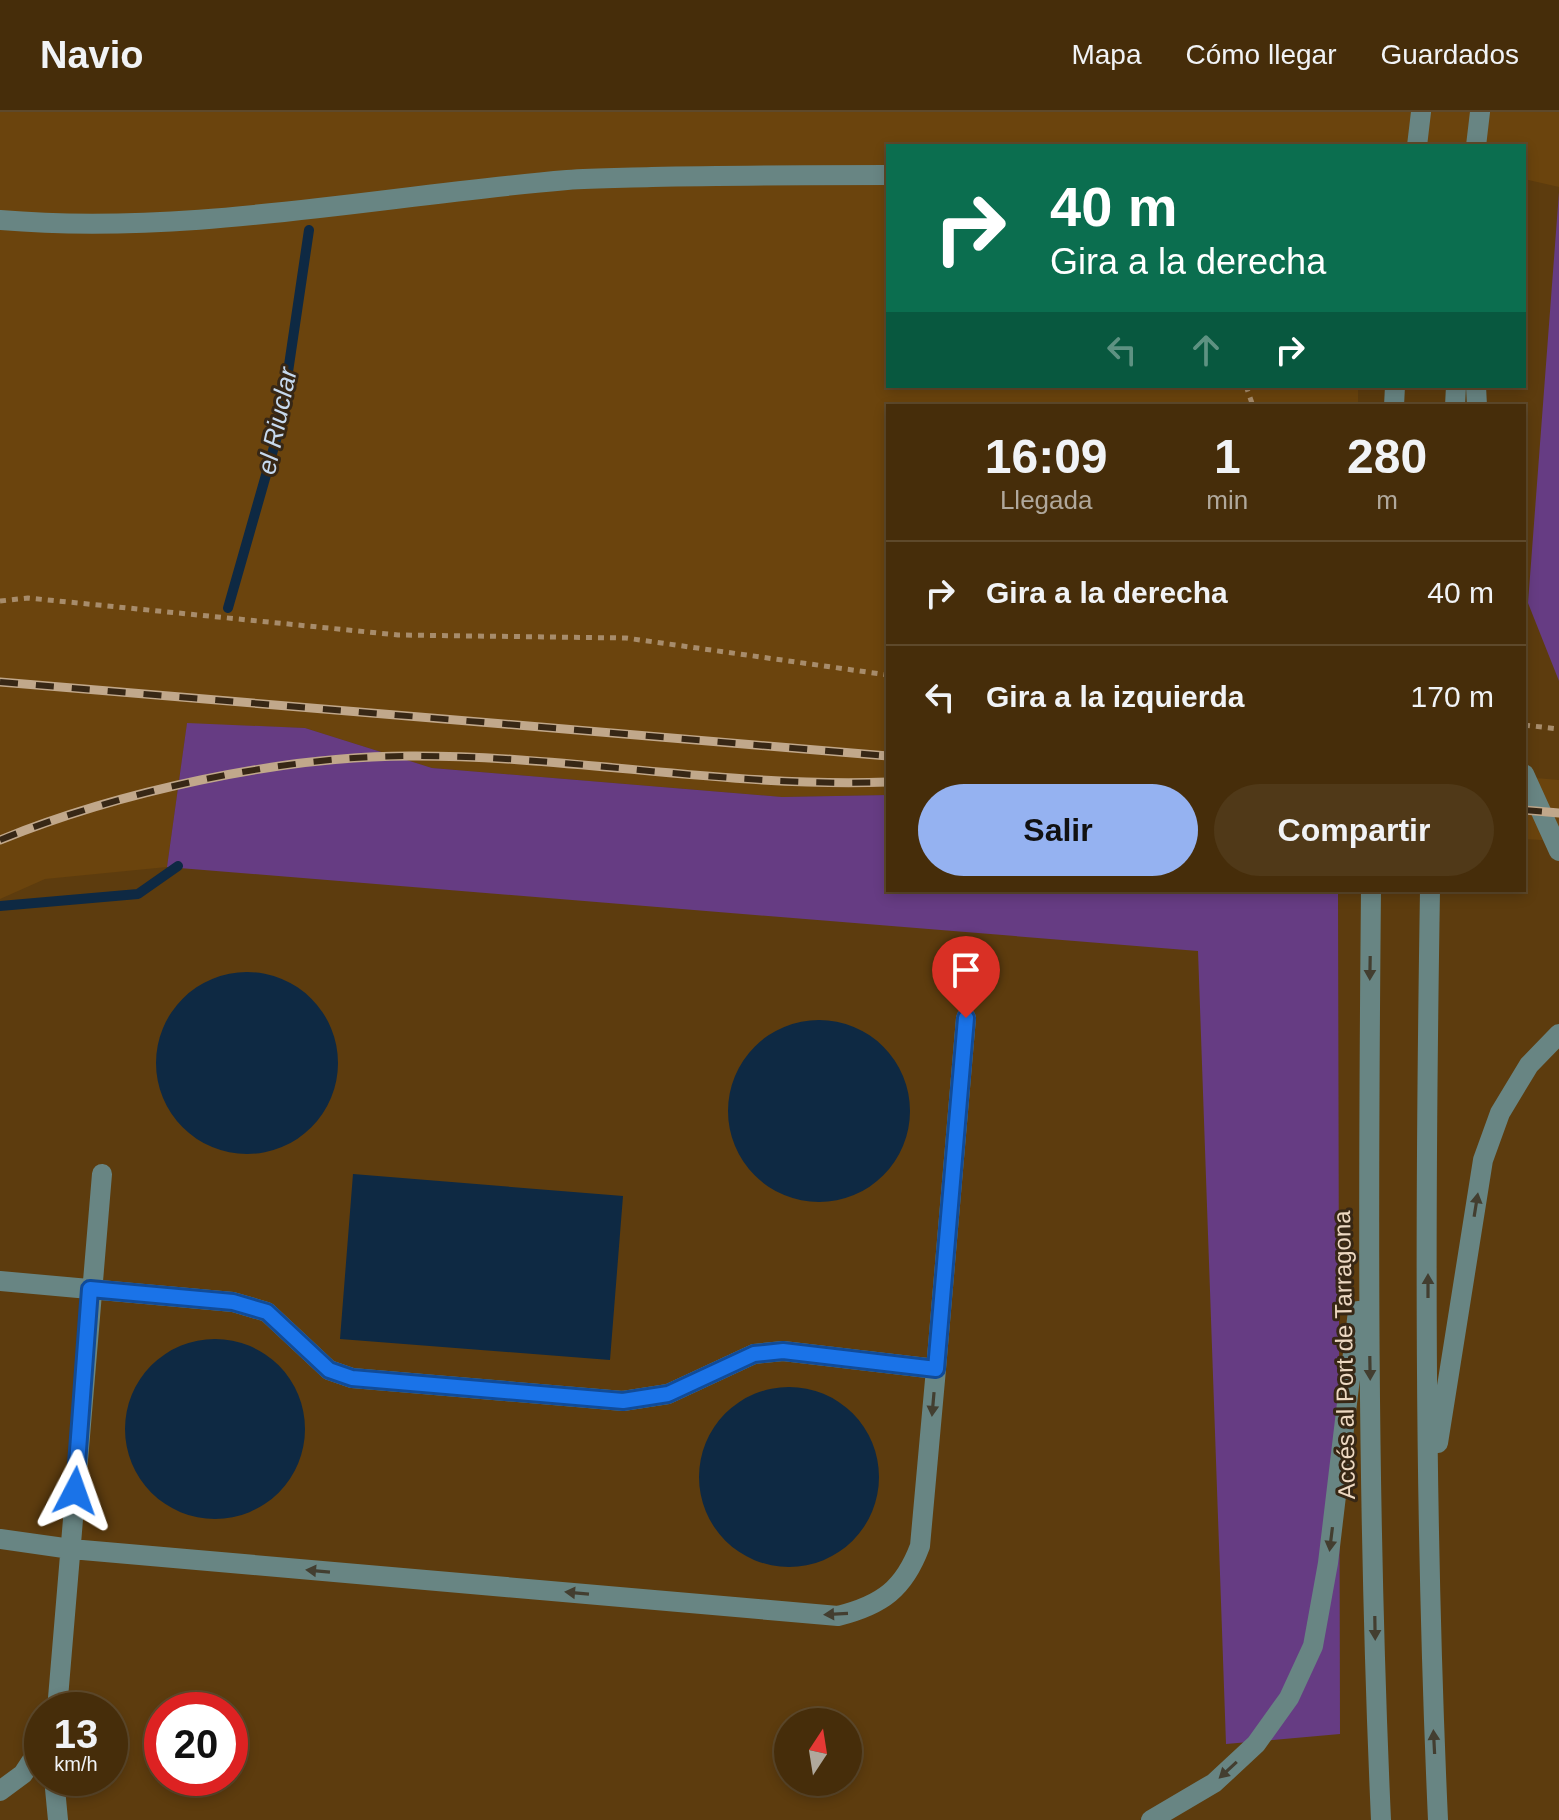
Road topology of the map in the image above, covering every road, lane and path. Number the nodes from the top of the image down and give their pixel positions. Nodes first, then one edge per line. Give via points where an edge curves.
1 (1421, 112) edge
2 (1480, 112) edge
3 (1417, 144) edge
4 (1476, 144) edge
5 (886, 175) edge
6 (0, 220) edge
7 (0, 601) edge
8 (886, 675) edge
9 (1526, 725) edge
10 (1559, 729) edge
11 (1526, 778) edge
12 (1559, 851) edge
13 (1371, 892) edge
14 (1430, 892) edge
15 (966, 1018) dead end
16 (1559, 1034) edge
17 (102, 1174) dead end
18 (1367, 1240) junction
19 (0, 1281) edge
20 (90, 1289) junction
21 (936, 1369) junction
22 (1429, 1503) junction
23 (0, 1539) edge
24 (71, 1549) junction
25 (59, 1692) edge
26 (24, 1772) edge
27 (0, 1791) edge
28 (56, 1796) edge
29 (58, 1820) edge
30 (1151, 1820) edge
31 (1381, 1820) edge
32 (1438, 1820) edge

1 - 3 street
2 - 4 street
5 - 6 street via 568,180 166,223
7 - 8 path via 28,598 398,635 626,638
9 - 10 path
11 - 12 street
13 -> 18 street, Accés al Port de Tarragona
22 -> 14 street
15 - 21 street
22 -> 16 street via 1483,1160 1500,1113 1529,1065
17 - 20 street
18 -> 30 street via 1313,1646 1289,1698 1256,1744 1214,1783
18 -> 31 street, Accés al Port de Tarragona
19 - 20 street
20 - 21 street via 253,1307 279,1321 329,1370 352,1378 623,1401 668,1394 754,1354 783,1351
20 - 24 street
21 -> 24 street via 920,1546 912,1569 880,1602 838,1616
32 -> 22 street
23 - 24 street
24 - 25 street
26 - 27 street
28 - 29 street

